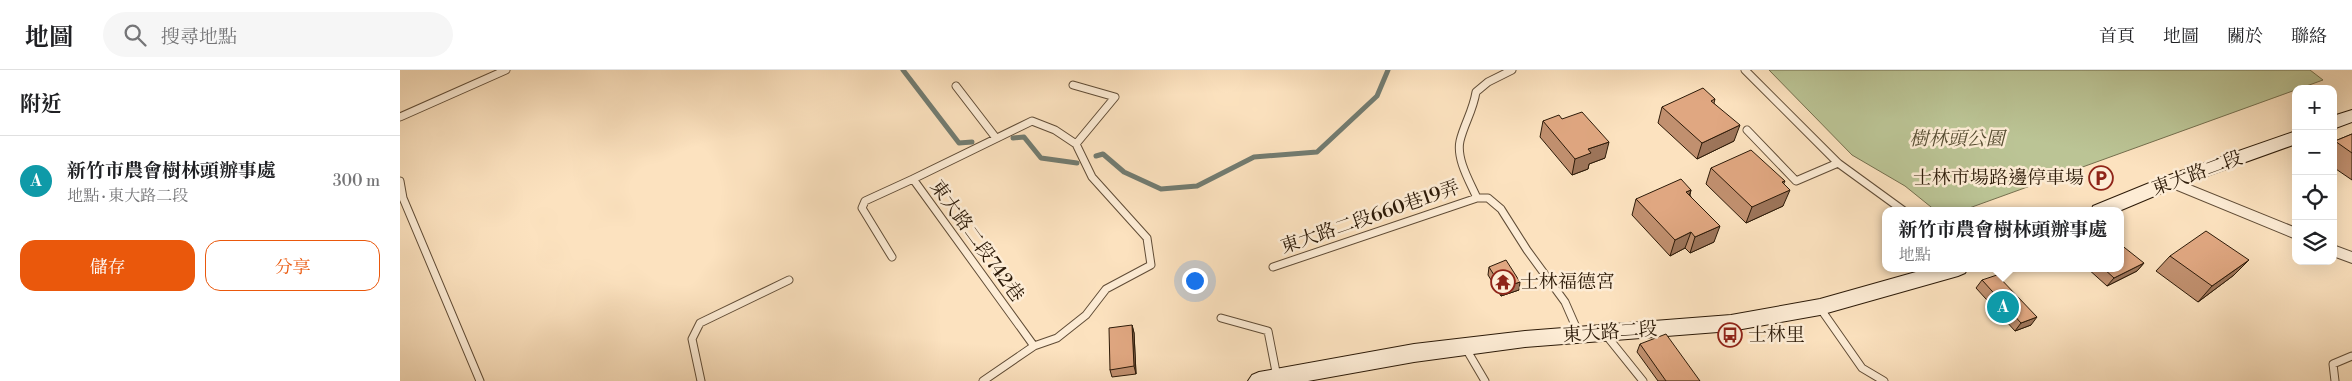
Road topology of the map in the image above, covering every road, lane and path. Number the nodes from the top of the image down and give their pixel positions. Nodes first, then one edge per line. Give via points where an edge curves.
1 (506, 70) edge
2 (1512, 70) edge
3 (1745, 70) edge
4 (1073, 85) dead end
5 (956, 86) dead end
6 (2352, 116) edge
7 (400, 117) edge
8 (2337, 122) edge
9 (1747, 130) dead end
10 (996, 138) junction
11 (2292, 138) edge
12 (1076, 144) junction
13 (1838, 163) junction
14 (912, 179) junction
15 (400, 181) edge
16 (2170, 182) junction
17 (1478, 198) junction
18 (1898, 207) edge
19 (2110, 207) edge
20 (2292, 232) edge
21 (2337, 252) edge
22 (892, 257) dead end
23 (2352, 258) edge
24 (1273, 267) dead end
25 (1944, 272) edge
26 (789, 280) dead end
27 (1820, 308) junction
28 (1221, 318) dead end
29 (1604, 333) junction
30 (1579, 335) junction
31 (1034, 346) junction
32 (1465, 346) junction
33 (2352, 356) edge
34 (1268, 379) edge
35 (480, 381) edge
36 (701, 381) edge
37 (983, 381) edge
38 (1485, 381) edge
39 (1643, 381) edge
40 (1884, 381) edge
41 (2334, 381) edge

1 - 7 lane
2 - 17 lane via 1476,92 1473,110 1460,142 1460,156
3 - 13 lane
4 - 12 lane via 1115,97
5 - 10 lane
6 - 8 main road
9 - 13 lane via 1796,181
10 - 12 lane, 東大路二段742巷 via 1032,121 1055,130
10 - 14 lane, 東大路二段742巷
11 - 16 main road, 東大路二段
12 - 31 lane via 1092,177 1147,238 1151,265 1106,289 1086,314 1057,338
13 - 18 lane
14 - 22 lane via 865,200 862,208
14 - 31 lane, 東大路二段742巷
15 - 35 lane via 402,198
16 - 19 main road, 東大路二段
16 - 20 street
17 - 24 lane, 東大路二段660巷19弄
17 - 30 lane via 1488,198 1501,209 1565,302
21 - 23 street
25 - 27 main road, 東大路二段
26 - 36 lane via 700,322 692,339
27 - 29 main road, 東大路二段 via 1731,323
27 - 40 lane via 1862,368
28 - 34 lane via 1268,331
29 - 30 main road, 東大路二段
29 - 39 lane
30 - 32 main road, 東大路二段
31 - 37 lane
32 - 34 main road, 東大路二段
32 - 38 lane
33 - 41 lane via 2333,364

